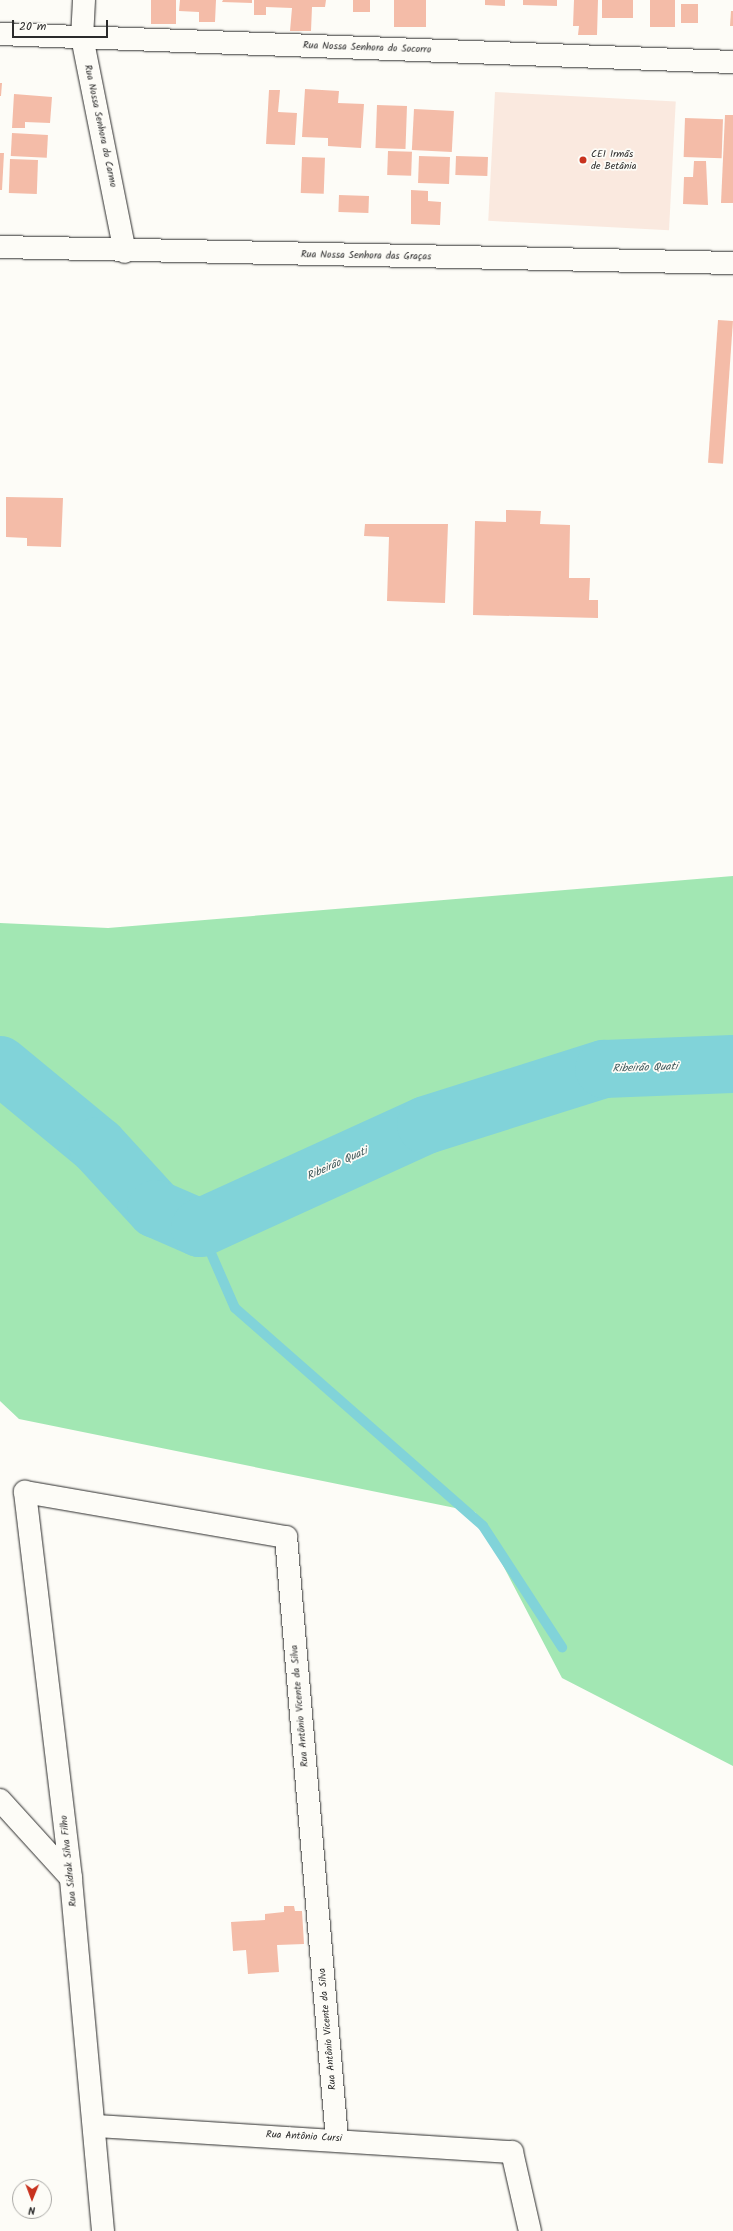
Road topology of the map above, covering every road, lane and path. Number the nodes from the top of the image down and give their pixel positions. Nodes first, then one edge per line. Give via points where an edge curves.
1 (84, 0) edge
2 (0, 34) edge
3 (82, 37) junction
4 (733, 62) edge
5 (0, 247) edge
6 (125, 252) junction
7 (733, 263) edge
8 (25, 1492) joint
9 (0, 1800) edge
10 (71, 1878) junction
11 (96, 2126) junction
12 (337, 2139) junction
13 (103, 2231) edge
14 (530, 2231) edge

1 - 3 street, Rua Nossa Senhora do Carmo
2 - 3 street, Rua Nossa Senhora do Socorro
3 - 4 street, Rua Nossa Senhora do Socorro
3 - 6 street, Rua Nossa Senhora do Carmo
5 - 6 street, Rua Nossa Senhora das Graças
6 - 7 street, Rua Nossa Senhora das Graças
8 - 10 street, Rua Sidrak Silva Filho
8 - 12 street, Rua Antônio Vicente da Silva via 286,1537
9 - 10 street
10 - 11 street, Rua Sidrak Silva Filho
11 - 12 street, Rua Antônio Cursi
11 - 13 street, Rua Sidrak Silva Filho
12 - 14 street, Rua Antônio Cursi via 512,2152

